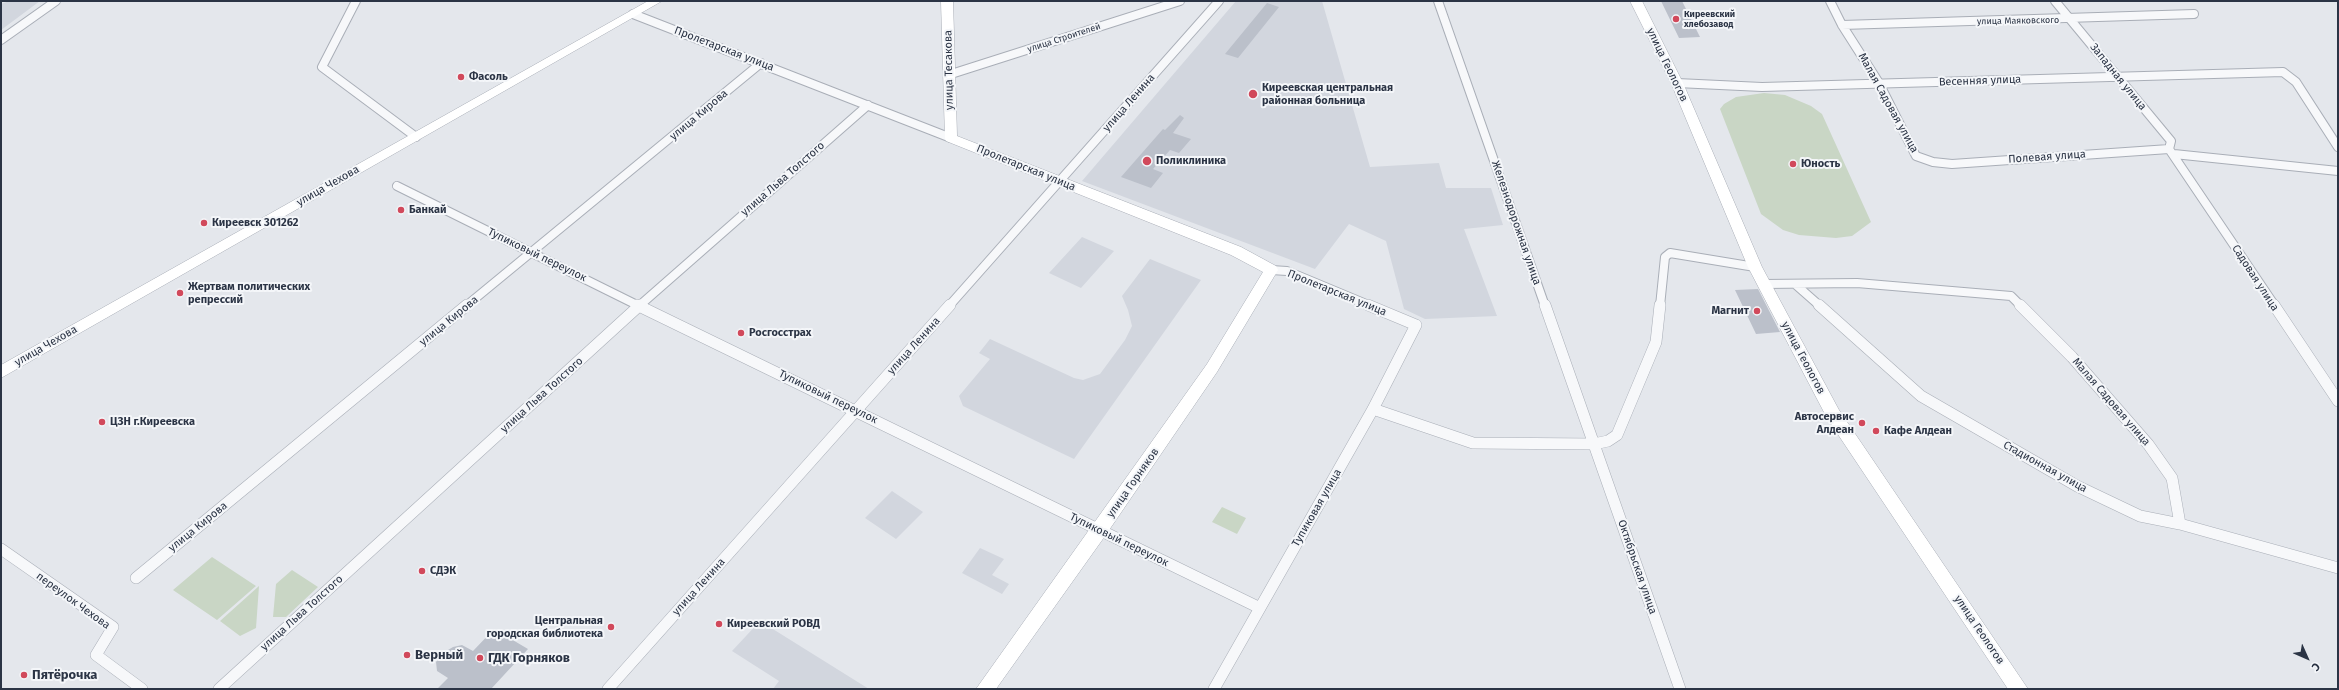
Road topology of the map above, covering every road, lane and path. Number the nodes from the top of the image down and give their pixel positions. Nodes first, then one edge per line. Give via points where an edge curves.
1 (56, 1) edge
2 (356, 1) edge
3 (656, 1) edge
4 (947, 1) edge
5 (1180, 1) edge
6 (1219, 1) edge
7 (1438, 1) edge
8 (1636, 1) edge
9 (1830, 1) edge
10 (2055, 1) edge
11 (633, 14) junction
12 (2194, 14) dead end
13 (2071, 20) junction
14 (1842, 25) junction
15 (1, 40) edge
16 (761, 63) junction
17 (948, 75) junction
18 (2118, 77) junction
19 (1677, 83) junction
20 (1879, 83) junction
21 (868, 105) junction
22 (416, 137) junction
23 (951, 138) junction
24 (2338, 147) edge
25 (2171, 152) junction
26 (1925, 159) joint
27 (2338, 171) edge
28 (1060, 182) junction
29 (397, 186) dead end
30 (532, 253) junction
31 (1755, 267) junction
32 (1271, 270) junction
33 (1764, 284) junction
34 (1795, 284) junction
35 (639, 306) junction
36 (1416, 325) joint
37 (1, 372) edge
38 (2338, 401) edge
39 (1373, 409) junction
40 (856, 411) junction
41 (1594, 444) junction
42 (2180, 524) junction
43 (1099, 531) junction
44 (1, 550) edge
45 (2338, 568) edge
46 (136, 578) dead end
47 (1260, 608) junction
48 (142, 689) edge
49 (219, 689) edge
50 (608, 689) edge
51 (985, 689) edge
52 (1214, 689) edge
53 (1680, 689) edge
54 (2019, 689) edge

1 - 15 street
2 - 22 street via 322,67
3 - 11 main road, улица Чехова
4 - 17 main road, улица Тесакова
5 - 17 street, улица Строителей
6 - 28 street, улица Ленина
7 - 41 street, Железнодорожная улица
8 - 19 main road, улица Геологов
9 - 14 street, Малая Садовая улица
10 - 13 street, Западная улица
11 - 16 street, Пролетарская улица
11 - 22 main road, улица Чехова
12 - 13 street, улица Маяковского
13 - 14 street, улица Маяковского
13 - 18 street, Западная улица
14 - 20 street, Малая Садовая улица
16 - 21 street, Пролетарская улица
16 - 30 street, улица Кирова
17 - 23 main road, улица Тесакова
18 - 20 street, Весенняя улица
18 - 24 street, Весенняя улица via 2283,72 2296,82
18 - 25 street, Западная улица via 2170,141
19 - 20 street, Весенняя улица via 1762,87
19 - 31 main road, улица Геологов
20 - 26 street, Малая Садовая улица via 1916,156
21 - 23 street, Пролетарская улица
21 - 35 street, улица Льва Толстого
22 - 37 main road, улица Чехова
23 - 28 main road, Пролетарская улица
25 - 26 street, Полевая улица via 1952,164
25 - 27 street, Полевая улица
25 - 38 street, Садовая улица
28 - 32 main road, Пролетарская улица via 1236,251
28 - 40 street, улица Ленина
29 - 30 street, Тупиковый переулок
30 - 35 street, Тупиковый переулок
30 - 46 street, улица Кирова
31 - 33 main road, улица Геологов
31 - 41 street via 1670,253 1665,257 1656,342 1616,435 1608,441
32 - 36 street, Пролетарская улица via 1287,271
32 - 43 main road, улица Горняков via 1212,368
33 - 34 street
33 - 54 main road, улица Геологов via 1833,414
34 - 42 street, Стадионная улица via 1921,396 2077,486 2140,516
34 - 42 street, Малая Садовая улица via 1857,283 2011,296 2072,357 2148,444 2172,478
35 - 40 street, Тупиковый переулок
35 - 49 street, улица Льва Толстого
36 - 39 street, Тупиковая улица
39 - 41 street via 1473,443
39 - 47 street, Тупиковая улица
40 - 43 street, Тупиковый переулок
40 - 50 street, улица Ленина
41 - 53 street, Октябрьская улица
42 - 45 street, Стадионная улица
43 - 47 street, Тупиковый переулок
43 - 51 main road, улица Горняков
44 - 48 street, переулок Чехова via 113,627 96,655
47 - 52 street, Тупиковая улица

